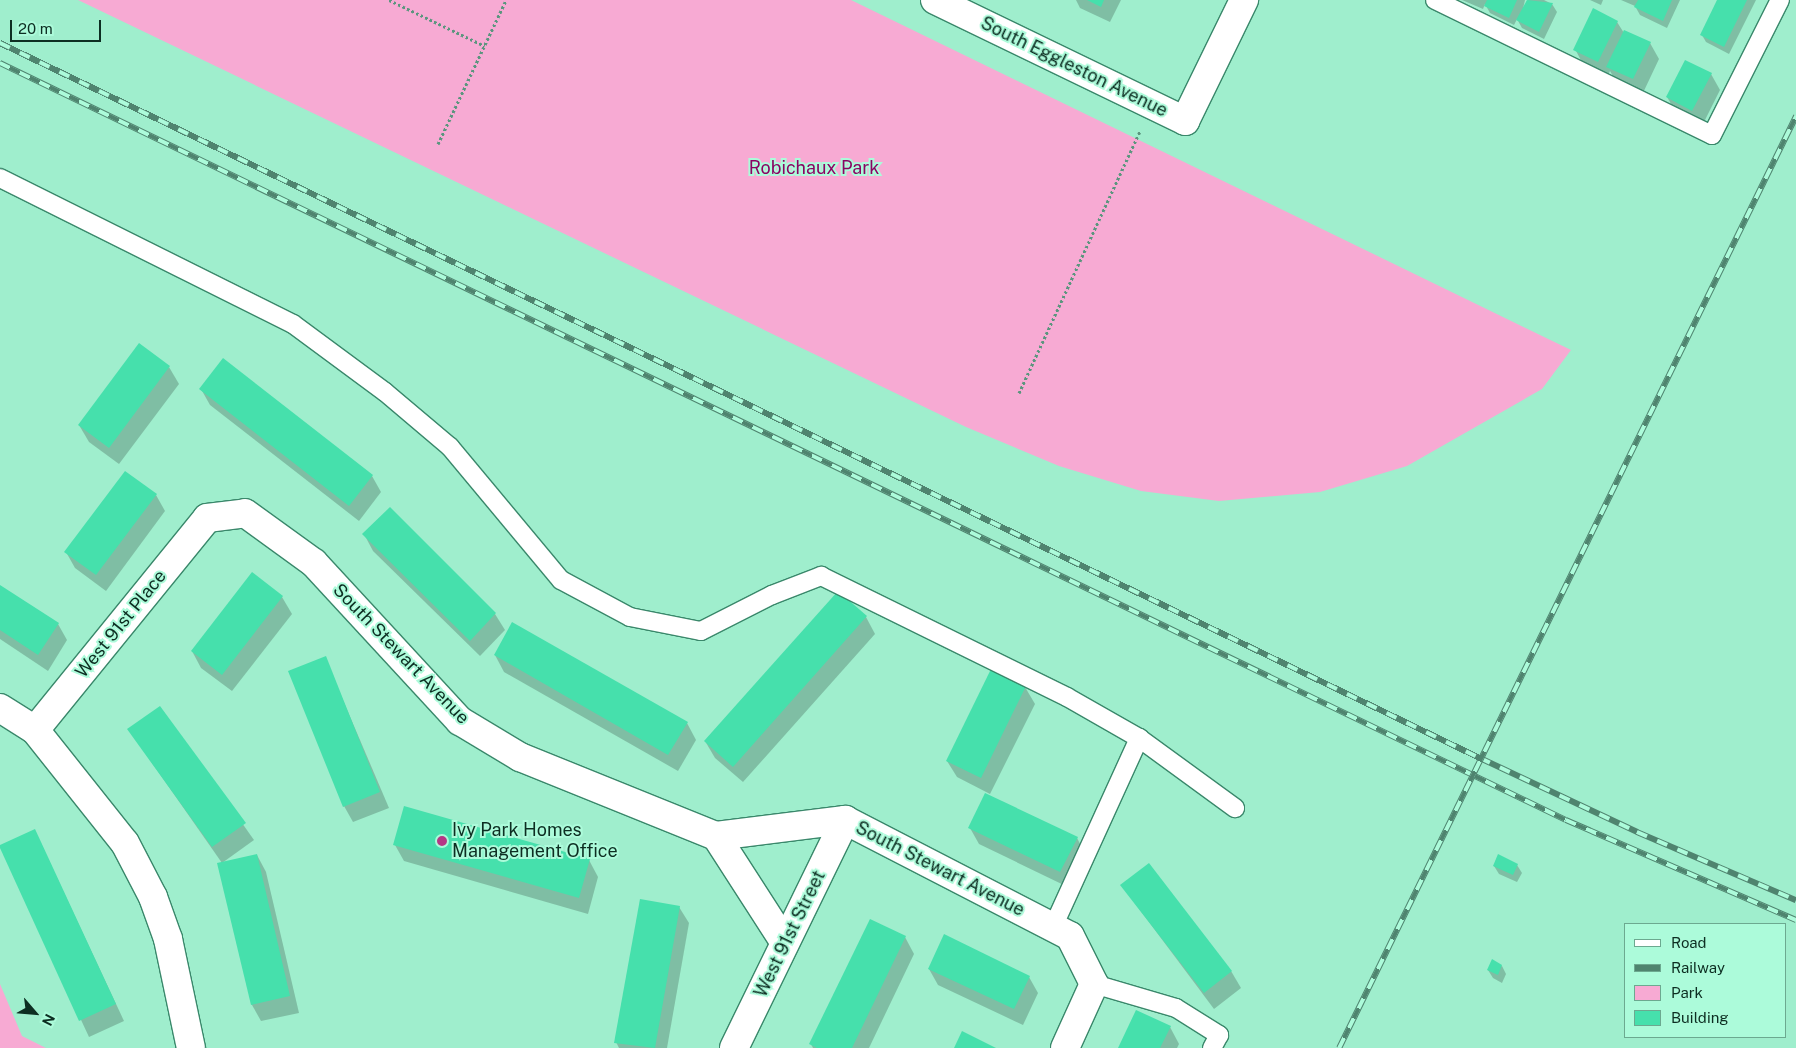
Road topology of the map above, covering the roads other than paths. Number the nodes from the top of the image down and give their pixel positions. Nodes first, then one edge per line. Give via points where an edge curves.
1 (935, 0) edge
2 (1244, 0) edge
3 (1435, 0) edge
4 (1780, 0) edge
5 (0, 178) edge
6 (207, 518) joint
7 (0, 708) edge
8 (35, 730) junction
9 (1139, 738) junction
10 (1235, 808) dead end
11 (845, 820) junction
12 (716, 836) junction
13 (1061, 932) junction
14 (785, 943) junction
15 (1094, 984) junction
16 (191, 1048) edge
17 (734, 1048) edge
18 (1065, 1048) edge
19 (1212, 1048) edge

1 - 2 street, South Eggleston Avenue via 1185,121
3 - 4 lane via 1712,135
5 - 9 lane via 293,324 385,392 450,447 561,580 630,617 701,632 772,595 821,576 1067,697
6 - 8 street, West 91st Place
6 - 12 street, South Stewart Avenue via 245,513 314,563 460,721 520,757
7 - 8 street
8 - 16 street via 125,843 153,897 168,939
9 - 10 lane
9 - 13 lane
11 - 12 street, South Stewart Avenue
11 - 13 street, South Stewart Avenue
11 - 14 street, West 91st Street
12 - 14 street
13 - 15 street
14 - 17 street, West 91st Street
15 - 18 street
15 - 19 lane via 1176,1008 1219,1034

